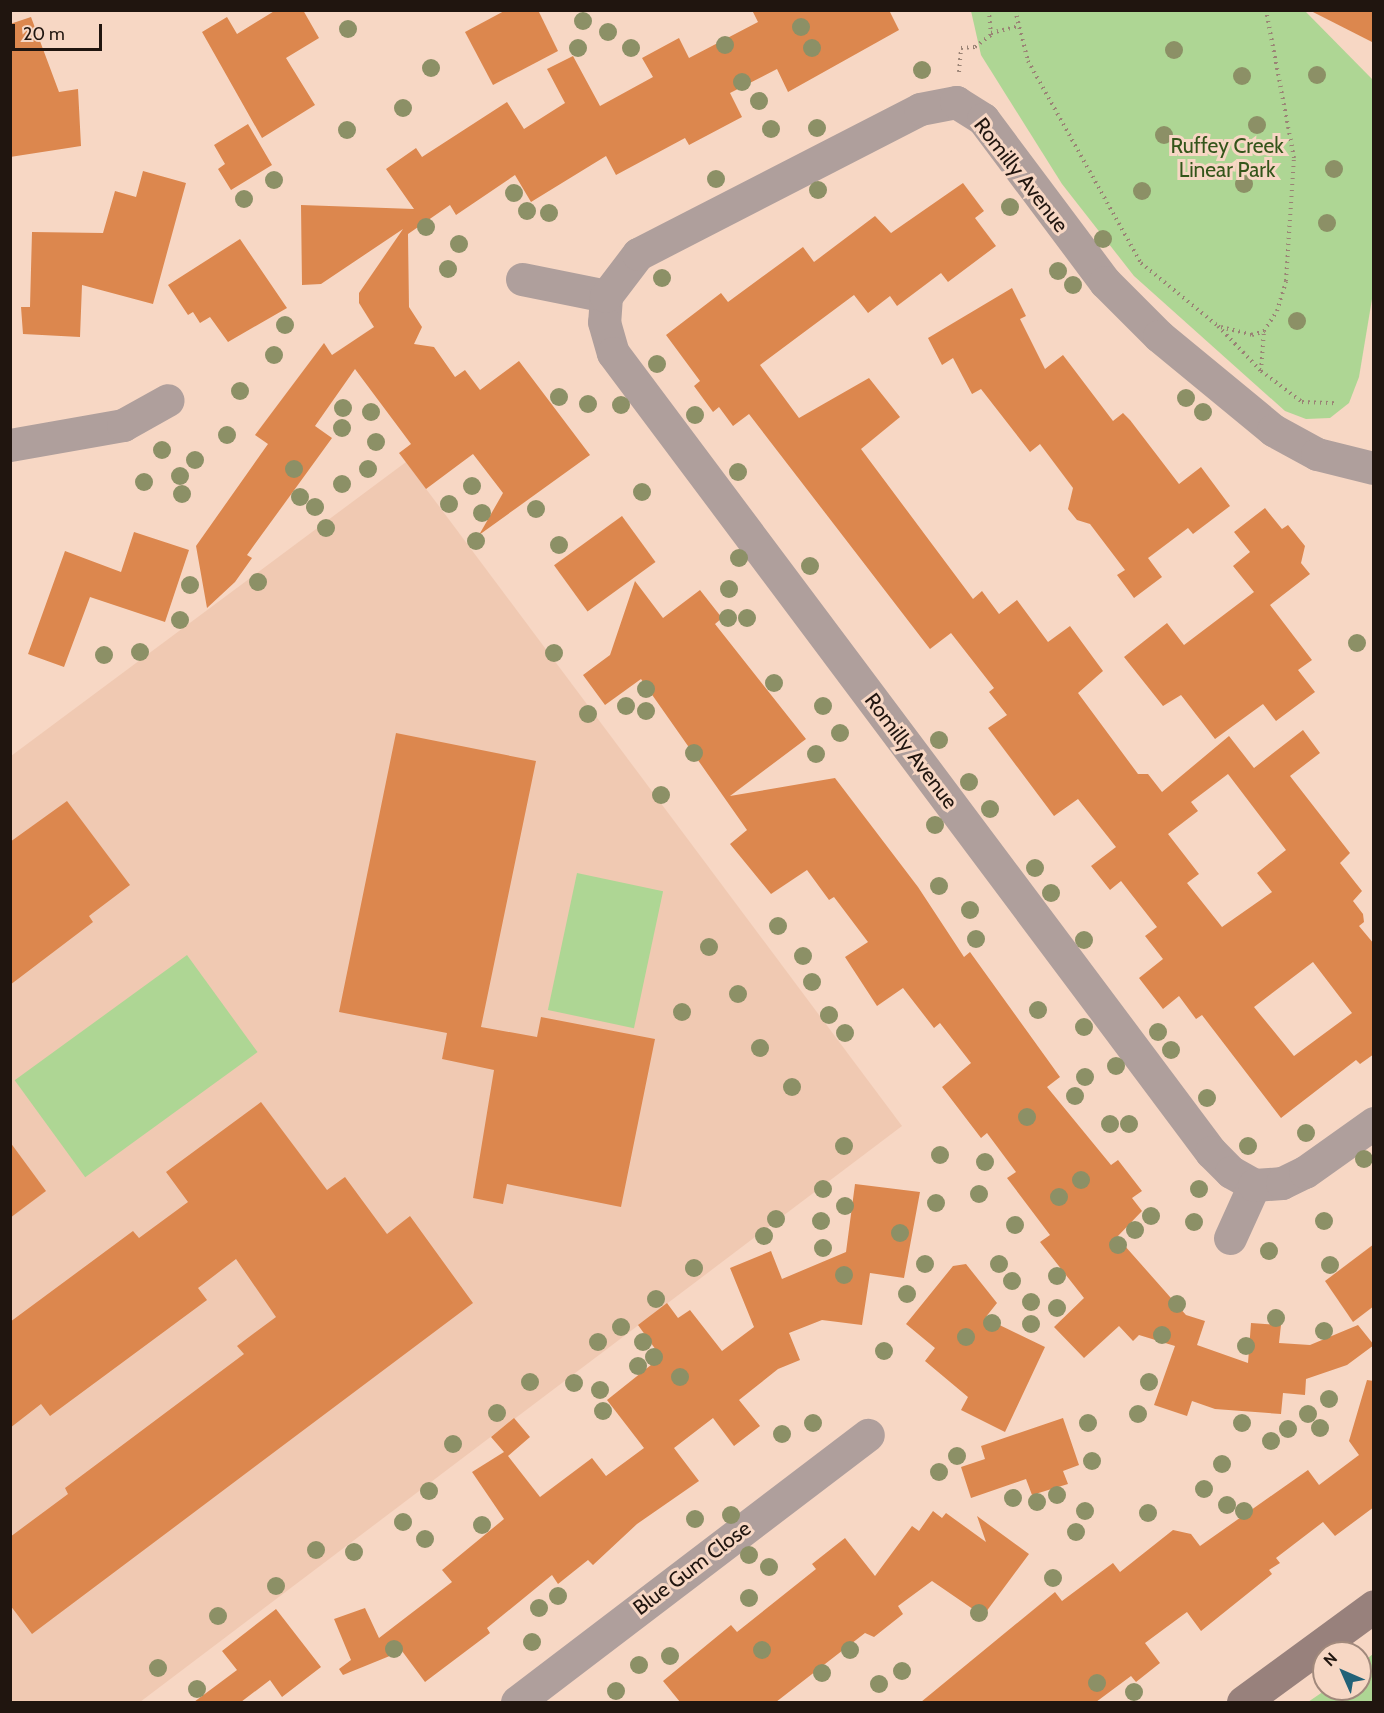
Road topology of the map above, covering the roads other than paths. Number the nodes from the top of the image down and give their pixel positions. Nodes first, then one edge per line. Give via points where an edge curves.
1 (522, 279) dead end
2 (606, 296) junction
3 (168, 400) dead end
4 (10, 445) edge
5 (1373, 467) edge
6 (1374, 476) edge
7 (1374, 1123) edge
8 (1254, 1185) junction
9 (1230, 1238) dead end
10 (868, 1435) dead end
11 (1374, 1606) edge
12 (517, 1702) edge
13 (1243, 1702) edge

1 - 2 street
2 - 5 street, Romilly Avenue via 638,254 920,109 956,102 983,119 1105,282 1159,336 1273,430 1317,454
2 - 8 street, Romilly Avenue via 604,322 613,353 1211,1152
3 - 4 street via 123,425
5 - 6 street
7 - 8 street via 1305,1172 1282,1183
8 - 9 street
10 - 12 street, Blue Gum Close
11 - 13 main road

